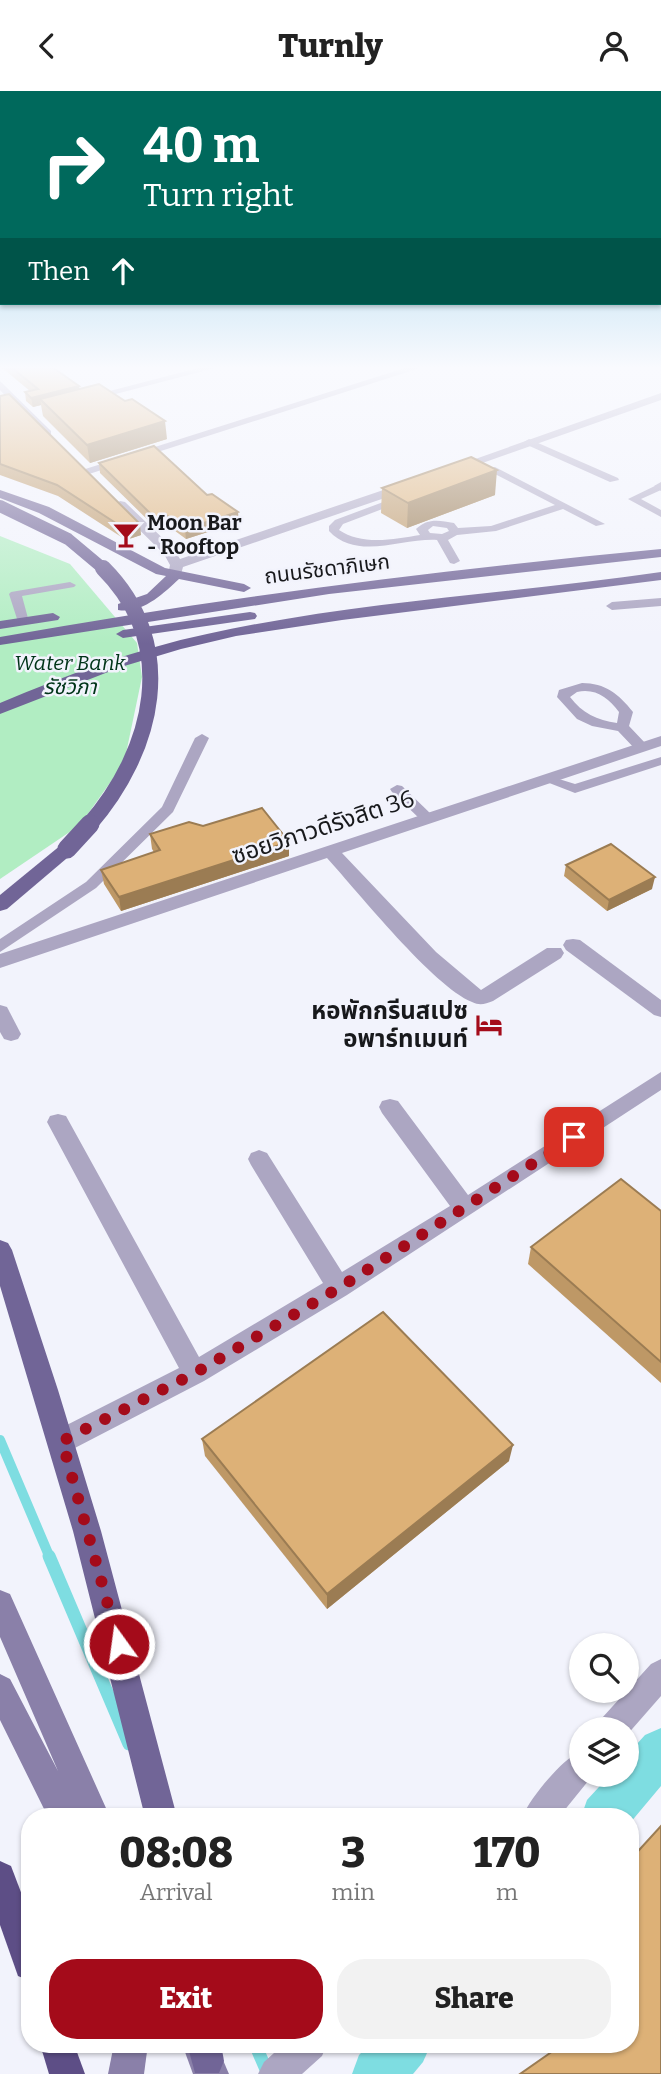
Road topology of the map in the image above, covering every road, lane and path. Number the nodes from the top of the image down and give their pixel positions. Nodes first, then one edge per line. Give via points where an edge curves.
1 (122, 460) edge
2 (488, 460) edge
3 (568, 460) edge
4 (85, 471) edge
5 (447, 477) joint
6 (614, 480) dead end
7 (661, 486) edge
8 (416, 488) joint
9 (0, 494) edge
10 (113, 498) edge
11 (565, 505) junction
12 (0, 506) edge
13 (661, 514) edge
14 (600, 524) dead end
15 (454, 532) junction
16 (435, 537) junction
17 (661, 544) edge
18 (661, 553) edge
19 (454, 561) junction
20 (176, 570) junction
21 (661, 574) edge
22 (70, 585) dead end
23 (244, 588) junction
24 (661, 602) edge
25 (612, 606) dead end
26 (123, 607) junction
27 (23, 622) junction
28 (0, 625) edge
29 (0, 641) edge
30 (0, 655) edge
31 (50, 687) junction
32 (0, 697) edge
33 (0, 709) edge
34 (622, 727) dead end
35 (202, 738) dead end
36 (661, 741) edge
37 (641, 747) junction
38 (661, 761) edge
39 (547, 779) junction
40 (397, 789) dead end
41 (427, 818) junction
42 (331, 851) junction
43 (0, 905) edge
44 (573, 945) dead end
45 (0, 947) edge
46 (554, 953) dead end
47 (0, 961) edge
48 (661, 1010) edge
49 (0, 1012) edge
50 (11, 1034) dead end
51 (661, 1080) edge
52 (390, 1107) dead end
53 (58, 1122) dead end
54 (259, 1159) dead end
55 (465, 1209) junction
56 (0, 1249) edge
57 (339, 1288) junction
58 (195, 1373) junction
59 (62, 1441) junction
60 (0, 1604) edge
61 (661, 1674) edge
62 (0, 1689) edge
63 (623, 1717) edge
64 (569, 1780) edge
65 (60, 1808) edge
66 (90, 1808) edge
67 (160, 1808) edge
68 (546, 1808) edge
69 (0, 1877) edge
70 (21, 1938) edge
71 (60, 2053) edge
72 (130, 2053) edge
73 (300, 2053) edge
74 (67, 2074) edge
75 (126, 2074) edge
76 (276, 2074) edge

1 - 4 street
2 - 5 street
3 - 6 lane
5 - 11 lane via 495,470
7 - 13 lane via 633,499
8 - 16 lane via 339,522 334,531 356,542
8 - 20 street
9 - 20 main road via 44,510 148,565
10 - 20 street via 169,552
11 - 14 lane
11 - 15 lane via 499,528
12 - 43 main road, bridge via 64,536 109,572 138,614 153,664 148,716 139,747 120,781 67,849
15 - 16 lane
15 - 16 lane via 450,525 430,523 421,529
16 - 19 lane
17 - 19 main road
18 - 29 main road, ถนนรัชดาภิเษก via 194,608
19 - 23 main road
20 - 23 main road
20 - 26 main road via 152,597
21 - 30 main road, ถนนรัชดาภิเษก via 516,583 200,623
21 - 31 main road via 234,632 151,653
22 - 27 lane via 15,594
23 - 26 main road
24 - 25 lane
26 - 27 main road
27 - 28 main road
31 - 32 main road
31 - 33 main road
34 - 37 lane
35 - 45 lane via 168,809 91,884
36 - 37 street, ซอยวิภาวดีรังสิต 36
37 - 39 street, ซอยวิภาวดีรังสิต 36
38 - 39 lane via 575,789
39 - 41 street, ซอยวิภาวดีรังสิต 36
40 - 41 lane
41 - 42 street, ซอยวิภาวดีรังสิต 36
42 - 46 street via 439,967 472,995 480,998 492,993
42 - 47 street, ซอยวิภาวดีรังสิต 36
44 - 48 street
49 - 50 street
51 - 55 street
52 - 55 street
53 - 58 street
54 - 57 street
55 - 57 street
56 - 59 main road
57 - 58 street
58 - 59 street
59 - 67 main road via 107,1595
60 - 66 main road
61 - 63 street
62 - 65 main road
64 - 68 street
69 - 70 highway
71 - 74 highway
72 - 75 main road
73 - 76 street

